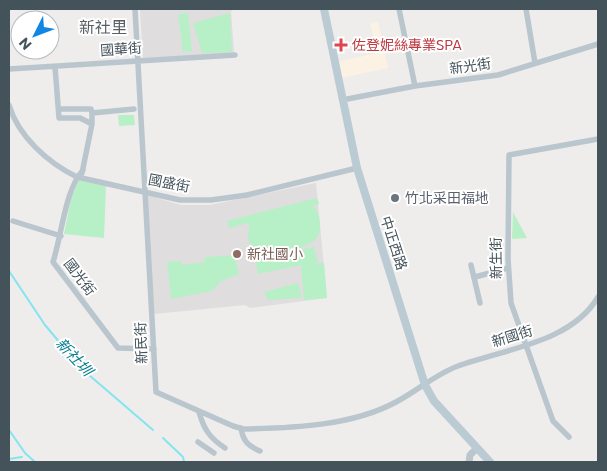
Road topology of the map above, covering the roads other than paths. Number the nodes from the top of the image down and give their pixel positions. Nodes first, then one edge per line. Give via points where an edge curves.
1 (135, 9) edge
2 (324, 9) edge
3 (399, 9) edge
4 (526, 9) edge
5 (598, 44) edge
6 (234, 55) dead end
7 (137, 60) junction
8 (535, 63) junction
9 (55, 67) junction
10 (9, 69) edge
11 (415, 86) junction
12 (342, 100) junction
13 (9, 104) edge
14 (59, 109) junction
15 (134, 109) dead end
16 (92, 113) junction
17 (92, 124) junction
18 (598, 139) edge
19 (357, 168) junction
20 (79, 177) junction
21 (144, 191) junction
22 (13, 221) dead end
23 (62, 236) junction
24 (471, 265) dead end
25 (508, 268) junction
26 (475, 277) junction
27 (598, 297) edge
28 (480, 303) dead end
29 (596, 306) edge
30 (525, 346) junction
31 (154, 349) junction
32 (425, 385) junction
33 (199, 412) junction
34 (241, 428) junction
35 (569, 437) dead end
36 (198, 442) dead end
37 (225, 448) dead end
38 (477, 448) junction
39 (260, 451) dead end
40 (214, 453) dead end
41 (469, 462) edge
42 (490, 462) edge

1 - 7 street, 新民街
2 - 12 main road, 中正西路
3 - 11 street
4 - 8 street
5 - 8 street, 新光街
6 - 7 street, 國華街
7 - 9 street, 國華街
7 - 21 street, 新民街
8 - 11 street, 新光街 via 498,75
9 - 10 street, 國華街
9 - 14 street
11 - 12 street, 新光街
12 - 19 main road, 中正西路
13 - 20 street, 國盛街 via 19,127 43,155
14 - 16 street via 91,109
14 - 17 street via 60,118 80,118
15 - 16 street
16 - 17 street
17 - 20 street
18 - 25 street, 新生街 via 509,155
19 - 21 street, 國盛街 via 247,195 211,200 180,200
19 - 32 main road, 中正西路
20 - 21 street, 國盛街
20 - 23 street, 國光街 via 70,191
21 - 31 street, 新民街
22 - 23 street
23 - 31 street, 國光街 via 54,262 118,348
24 - 26 street
25 - 26 street
25 - 30 street, 新生街 via 511,303
26 - 28 street
27 - 29 street, 新國街
29 - 30 street, 新國街 via 549,338
30 - 32 street, 新國街 via 456,366
30 - 35 street, 新生街 via 553,421
31 - 33 street, 新民街 via 156,392
32 - 34 street, 新民街 via 394,404 318,426
32 - 38 main road, 中正西路 via 434,401
33 - 34 street, 新民街
33 - 37 street via 211,439
34 - 39 street via 243,438
36 - 40 street
38 - 41 street via 470,455
38 - 42 main road, 中正西路

